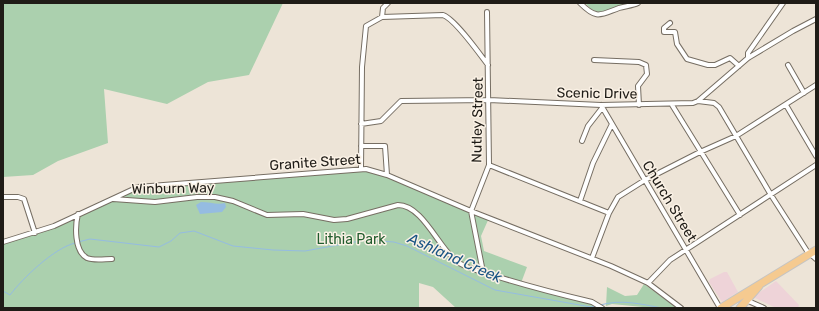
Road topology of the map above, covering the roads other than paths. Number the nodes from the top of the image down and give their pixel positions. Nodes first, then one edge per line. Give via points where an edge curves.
1 (388, 3) edge
2 (580, 3) edge
3 (638, 3) edge
4 (783, 3) edge
5 (487, 12) dead end
6 (382, 17) junction
7 (816, 19) edge
8 (670, 23) dead end
9 (748, 58) junction
10 (594, 60) dead end
11 (488, 65) junction
12 (788, 65) dead end
13 (739, 66) junction
14 (816, 85) edge
15 (804, 93) junction
16 (489, 100) junction
17 (698, 101) junction
18 (639, 105) junction
19 (672, 105) junction
20 (786, 105) junction
21 (602, 107) junction
22 (361, 124) junction
23 (612, 124) junction
24 (736, 136) junction
25 (582, 142) dead end
26 (361, 146) junction
27 (700, 152) junction
28 (816, 156) edge
29 (489, 165) junction
30 (816, 165) edge
31 (361, 169) junction
32 (387, 175) junction
33 (645, 180) junction
34 (771, 195) junction
35 (3, 197) edge
36 (112, 199) junction
37 (580, 201) junction
38 (471, 211) junction
39 (78, 214) junction
40 (609, 214) junction
41 (740, 215) junction
42 (34, 233) junction
43 (3, 242) edge
44 (686, 249) junction
45 (814, 255) edge
46 (592, 258) junction
47 (112, 260) dead end
48 (483, 272) junction
49 (648, 283) junction
50 (760, 285) junction
51 (734, 300) junction
52 (746, 300) junction
53 (602, 308) edge
54 (680, 308) edge
55 (721, 308) edge
56 (740, 308) edge
57 (764, 308) edge

1 - 6 street via 383,8
2 - 3 street via 600,16
4 - 9 street via 748,54
5 - 11 street, Nutley Street
6 - 11 street via 446,16
6 - 22 street via 370,22 366,29
7 - 9 street
8 - 13 street via 664,28 664,32 675,32 676,44 686,59 712,65 730,58
9 - 13 street
10 - 18 street via 639,62 646,65 647,74 638,86
11 - 16 street, Nutley Street
12 - 15 street
13 - 17 street
14 - 15 street
15 - 20 street
16 - 21 street, Scenic Drive
16 - 22 street, Scenic Drive via 401,101 381,121
16 - 29 street, Nutley Street
17 - 19 street, Scenic Drive
17 - 24 street via 710,102 719,107
18 - 19 street, Scenic Drive
18 - 21 street, Scenic Drive
19 - 27 street
20 - 24 street
20 - 28 street
21 - 23 street, Church Street
21 - 25 street via 588,126
22 - 26 street
23 - 33 street, Church Street
23 - 37 street via 593,163
24 - 27 street
24 - 34 street
26 - 31 street
26 - 32 street via 385,146
27 - 33 street
27 - 41 street
29 - 37 street
29 - 38 street, Nutley Street
30 - 34 street
31 - 32 street, Granite Street
31 - 36 street, Granite Street via 147,186
32 - 38 street, Granite Street
33 - 40 street via 618,197
33 - 44 street, Church Street
34 - 41 street
34 - 45 street via 807,251
35 - 42 street via 24,199
36 - 39 street, Granite Street
36 - 48 street, Winburn Way via 155,202 215,197 233,201 268,215 303,214 334,220 398,205 406,206 419,214 456,262
37 - 40 street
38 - 46 street, Granite Street
38 - 48 street
39 - 42 street, Granite Street
39 - 47 street via 78,242 82,253 87,258
40 - 46 street
41 - 44 street
42 - 43 street, Granite Street
44 - 49 street via 670,260
44 - 55 street, Church Street
45 - 50 main road
46 - 49 street, Granite Street
48 - 53 street, Winburn Way via 596,303
49 - 54 street, Granite Street
50 - 51 main road
50 - 52 main road
51 - 52 street
51 - 55 main road
52 - 56 main road
52 - 57 street

